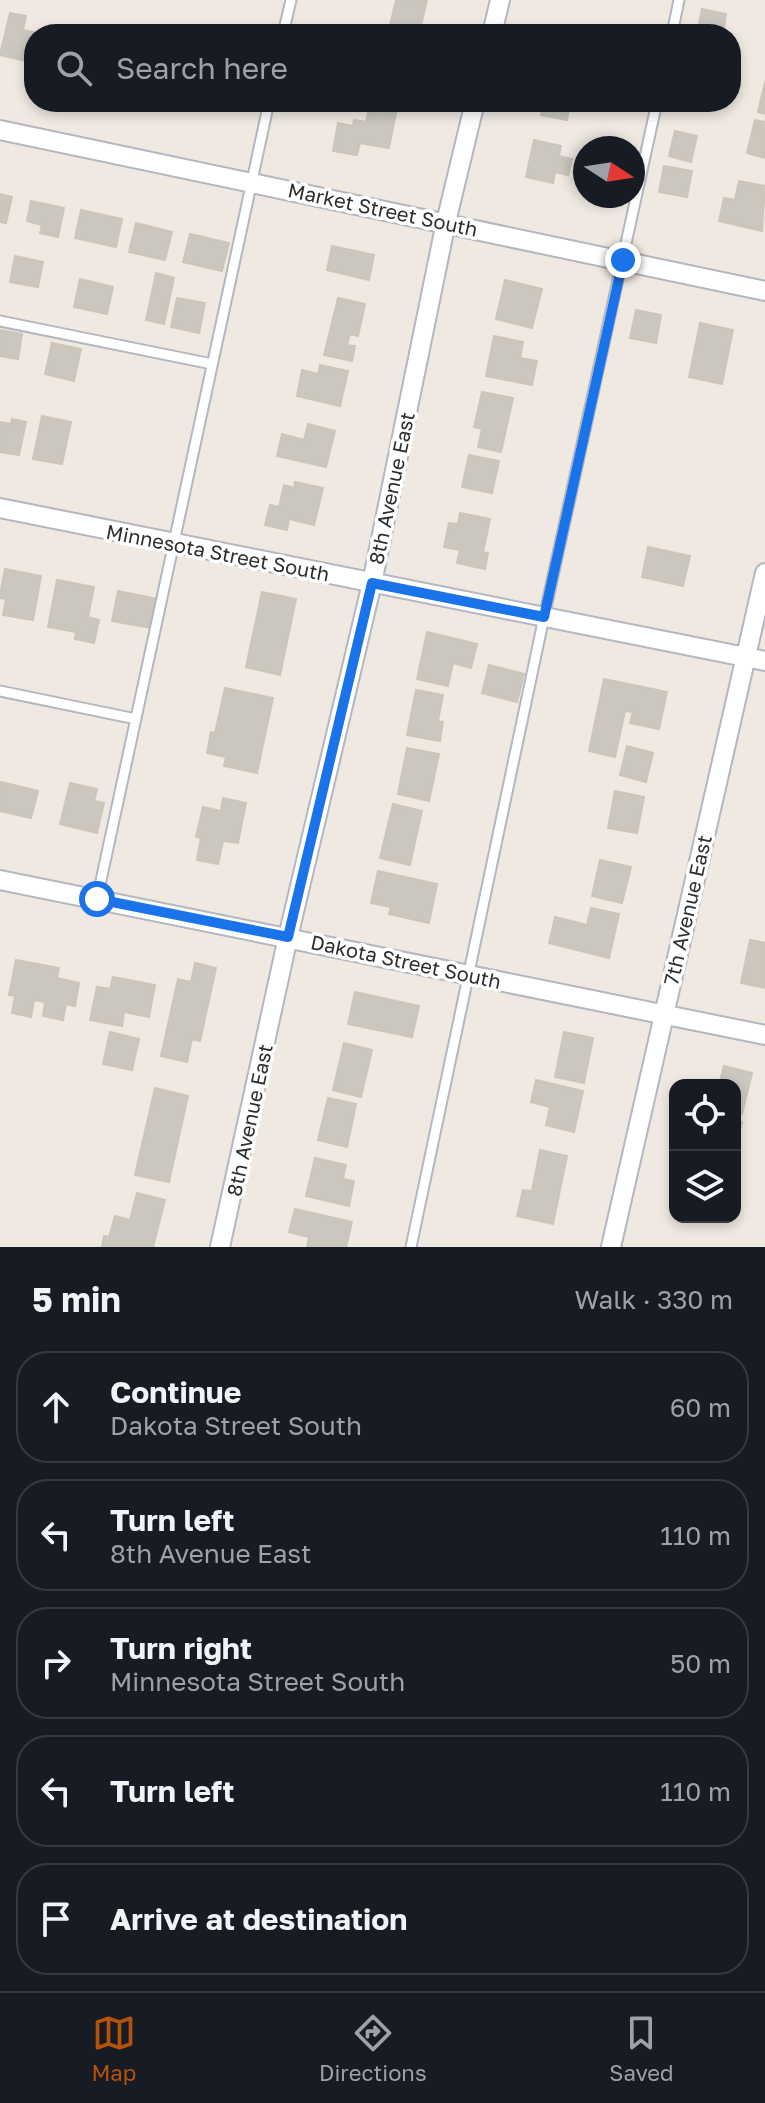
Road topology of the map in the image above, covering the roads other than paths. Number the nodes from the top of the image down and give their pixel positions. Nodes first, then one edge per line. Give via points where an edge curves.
1 (291, 0) edge
2 (500, 0) edge
3 (679, 0) edge
4 (285, 24) edge
5 (494, 24) edge
6 (674, 24) edge
7 (267, 112) edge
8 (473, 112) edge
9 (655, 112) edge
10 (0, 130) edge
11 (251, 181) junction
12 (446, 222) junction
13 (623, 260) junction
14 (765, 291) edge
15 (0, 321) edge
16 (212, 364) junction
17 (0, 508) edge
18 (174, 543) junction
19 (765, 573) edge
20 (372, 583) junction
21 (544, 617) junction
22 (746, 656) junction
23 (765, 661) edge
24 (0, 691) edge
25 (136, 719) junction
26 (0, 880) edge
27 (97, 899) junction
28 (288, 937) junction
29 (470, 974) junction
30 (663, 1013) junction
31 (765, 1035) edge
32 (220, 1247) edge
33 (411, 1247) edge
34 (611, 1247) edge

1 - 4 lane
2 - 5 street
3 - 6 lane
7 - 11 lane
8 - 12 street, 8th Avenue East
9 - 13 lane
10 - 11 street, Market Street South
11 - 12 street, Market Street South
11 - 16 lane
12 - 13 street, Market Street South
12 - 20 street, 8th Avenue East
13 - 14 street, Market Street South
13 - 21 lane
15 - 16 lane
16 - 18 lane
17 - 18 street, Minnesota Street South
18 - 20 street, Minnesota Street South
18 - 25 lane
19 - 22 street, 7th Avenue East
20 - 21 street, Minnesota Street South
20 - 28 street, 8th Avenue East
21 - 22 street, Minnesota Street South
21 - 29 lane
22 - 23 street, Minnesota Street South
22 - 30 street, 7th Avenue East
24 - 25 lane
25 - 27 lane
26 - 27 street, Dakota Street South
27 - 28 street, Dakota Street South
28 - 29 street, Dakota Street South
28 - 32 street, 8th Avenue East
29 - 30 street, Dakota Street South
29 - 33 lane
30 - 31 street, Dakota Street South
30 - 34 street, 7th Avenue East

